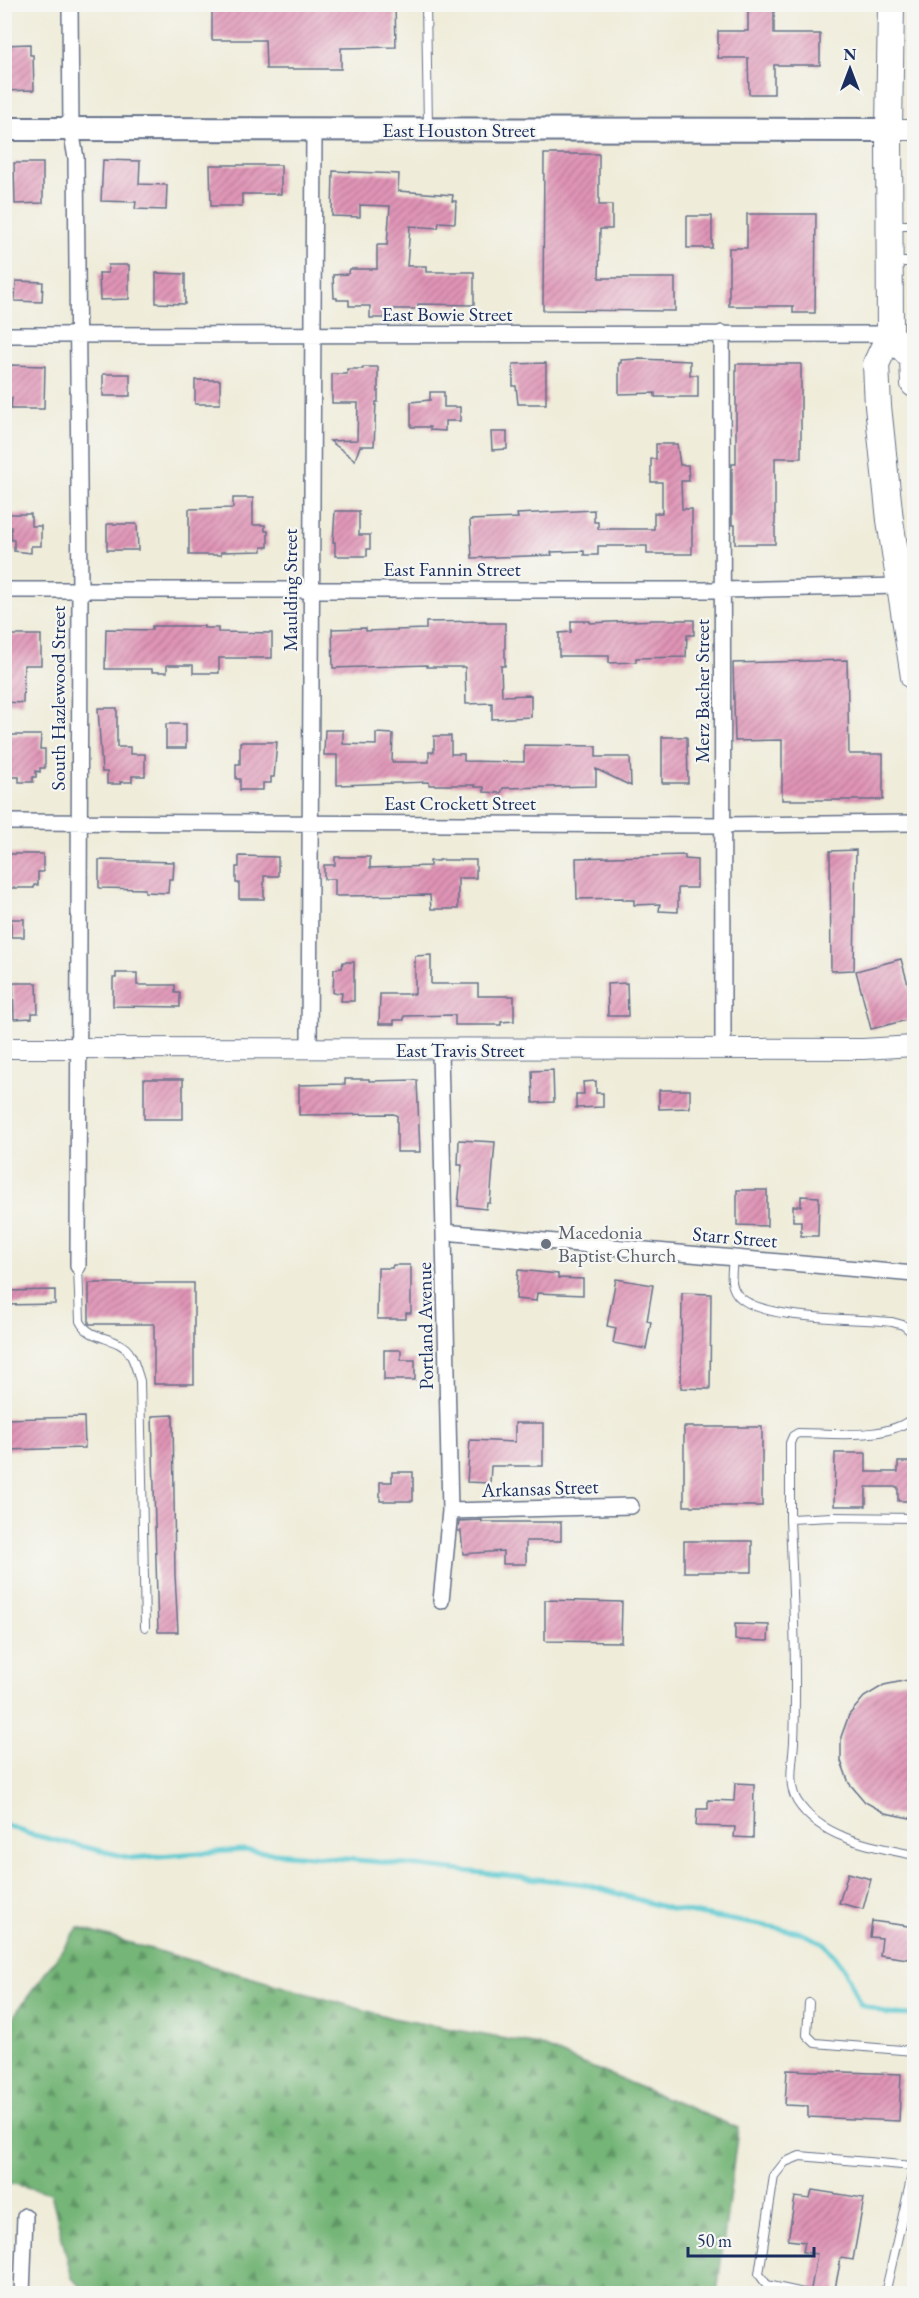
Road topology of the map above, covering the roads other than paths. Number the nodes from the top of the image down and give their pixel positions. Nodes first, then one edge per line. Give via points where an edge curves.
1 (70, 4) edge
2 (426, 4) edge
3 (891, 4) edge
4 (4, 129) edge
5 (71, 130) junction
6 (428, 130) junction
7 (889, 130) junction
8 (915, 130) edge
9 (314, 131) junction
10 (889, 225) junction
11 (915, 225) edge
12 (902, 262) edge
13 (722, 333) junction
14 (890, 334) junction
15 (4, 335) edge
16 (79, 336) junction
17 (313, 336) junction
18 (914, 372) edge
19 (900, 586) junction
20 (4, 590) edge
21 (80, 590) junction
22 (311, 590) junction
23 (722, 590) junction
24 (915, 677) edge
25 (4, 822) edge
26 (78, 823) junction
27 (915, 823) edge
28 (310, 824) junction
29 (723, 825) junction
30 (915, 1046) edge
31 (4, 1048) edge
32 (78, 1048) junction
33 (309, 1048) junction
34 (723, 1049) junction
35 (440, 1050) junction
36 (444, 1232) junction
37 (732, 1258) junction
38 (78, 1266) joint
39 (915, 1275) edge
40 (915, 1334) edge
41 (915, 1418) edge
42 (631, 1506) dead end
43 (450, 1511) junction
44 (915, 1518) edge
45 (790, 1519) junction
46 (441, 1600) dead end
47 (145, 1627) dead end
48 (915, 1855) edge
49 (809, 2003) dead end
50 (915, 2051) edge
51 (914, 2166) edge
52 (25, 2216) dead end
53 (22, 2294) edge
54 (807, 2294) edge
55 (885, 2294) edge

1 - 5 street, South Hazlewood Street
2 - 6 lane
3 - 7 highway
4 - 5 main road, East Houston Street
5 - 9 main road, East Houston Street
5 - 16 street, South Hazlewood Street via 76,158
6 - 7 main road, East Houston Street
6 - 9 main road, East Houston Street
7 - 8 street, East Houston Street
7 - 10 highway
9 - 17 street, Maulding Street
10 - 11 lane
10 - 12 highway
12 - 14 highway
13 - 14 street, East Bowie Street
13 - 17 street, East Bowie Street
13 - 23 street, Merz Bacher Street
14 - 18 highway via 913,359
14 - 19 highway via 876,363 883,462
15 - 16 street, East Bowie Street
16 - 17 street, East Bowie Street
16 - 21 street, South Hazlewood Street
17 - 22 street, Maulding Street
19 - 23 street, East Fannin Street
19 - 24 highway
20 - 21 street, East Fannin Street
21 - 22 street, East Fannin Street
21 - 26 street, South Hazlewood Street
22 - 23 street, East Fannin Street
22 - 28 street, Maulding Street
23 - 29 street, Merz Bacher Street
25 - 26 street, East Crockett Street
26 - 28 street, East Crockett Street
26 - 32 street, South Hazlewood Street
27 - 29 street, East Crockett Street
28 - 29 street, East Crockett Street
28 - 33 street, Maulding Street
29 - 34 street, Merz Bacher Street
30 - 34 street, East Travis Street
31 - 32 street, East Travis Street
32 - 33 street, East Travis Street
32 - 38 street, South Hazlewood Street
33 - 35 street, East Travis Street
34 - 35 street, East Travis Street
35 - 36 street, Portland Avenue
36 - 37 street, Starr Street
36 - 43 street, Portland Avenue
37 - 39 street, Starr Street
37 - 40 lane via 733,1287 745,1302 799,1315 892,1322
38 - 47 lane via 80,1321 84,1329 120,1343 130,1353 140,1381
41 - 45 lane via 881,1432 792,1436
42 - 43 street, Arkansas Street
43 - 46 street, Portland Avenue
44 - 45 lane
45 - 48 lane via 796,1668 792,1789 805,1810 836,1833
49 - 50 lane via 807,2035 815,2043
51 - 54 lane via 800,2156 785,2162 774,2176 759,2274 767,2285
51 - 55 lane
52 - 53 street

